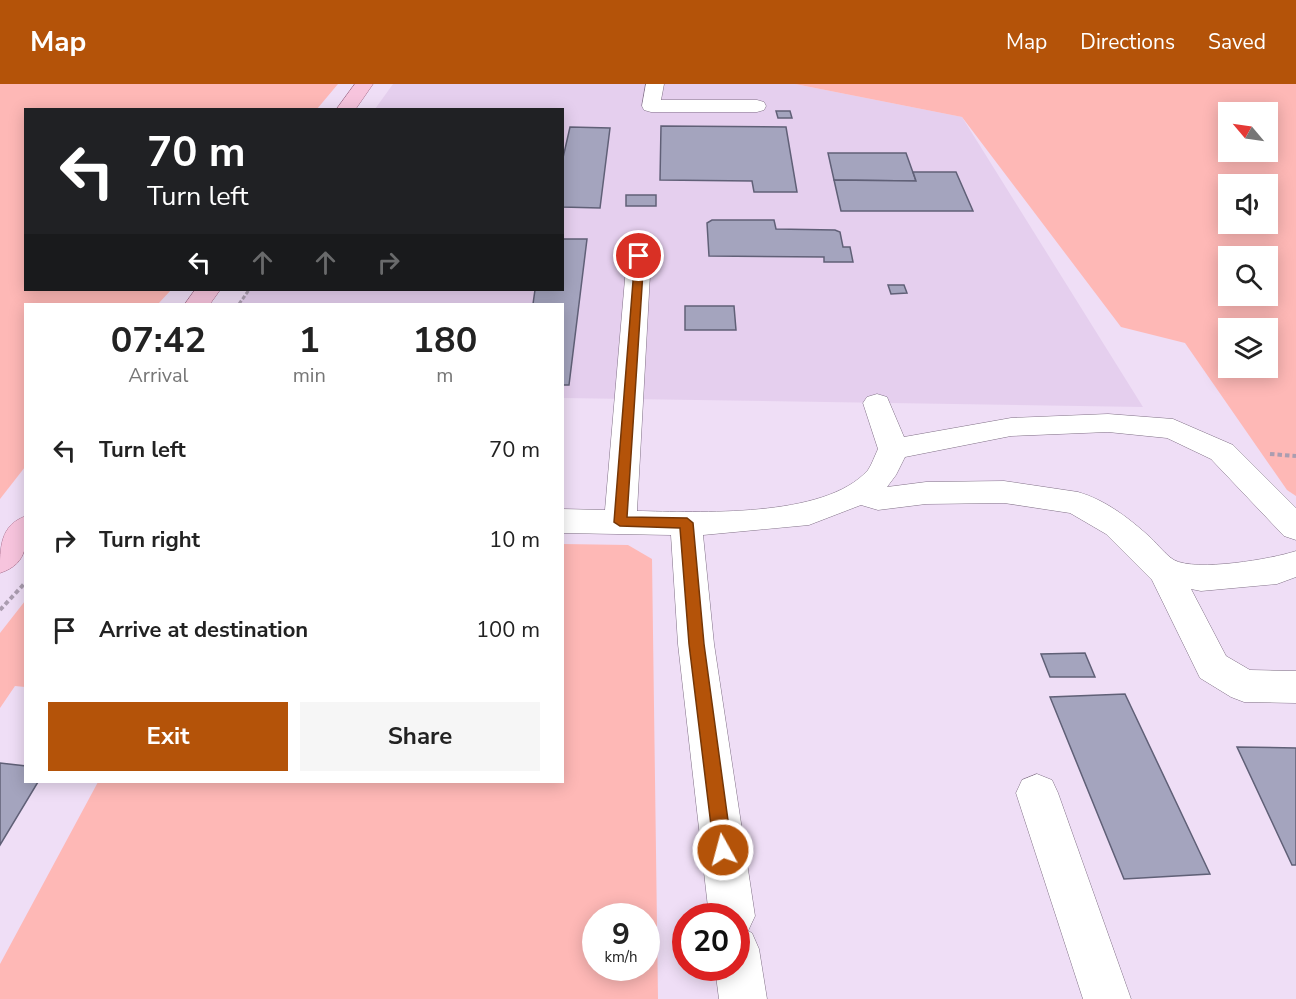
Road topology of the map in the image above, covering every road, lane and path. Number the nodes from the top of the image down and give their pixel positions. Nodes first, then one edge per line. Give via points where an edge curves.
1 (364, 84) edge
2 (655, 84) edge
3 (757, 106) dead end
4 (346, 108) edge
5 (639, 256) dead end
6 (207, 291) edge
7 (248, 291) edge
8 (198, 303) edge
9 (239, 303) edge
10 (877, 403) dead end
11 (893, 449) junction
12 (859, 494) junction
13 (564, 521) edge
14 (620, 522) junction
15 (687, 523) junction
16 (1296, 528) edge
17 (24, 530) edge
18 (0, 560) edge
19 (1296, 564) edge
20 (1165, 572) junction
21 (24, 585) edge
22 (0, 610) edge
23 (1296, 687) edge
24 (1037, 793) dead end
25 (730, 903) edge
26 (740, 981) edge
27 (743, 999) edge
28 (1107, 999) edge

1 - 4 main road
2 - 3 lane via 651,106
5 - 14 lane
6 - 8 main road
7 - 9 path
10 - 11 lane
11 - 12 lane via 881,474
11 - 16 lane via 1011,427 1108,423 1173,429 1222,452
12 - 15 lane via 809,514
12 - 20 lane via 878,499 926,493 1004,492 1078,503 1117,526
13 - 14 lane
14 - 15 lane
15 - 25 lane via 696,644
17 - 18 main road
19 - 20 lane via 1277,571 1201,578
20 - 23 lane via 1213,667 1244,686
21 - 22 path
24 - 28 lane
26 - 27 lane

